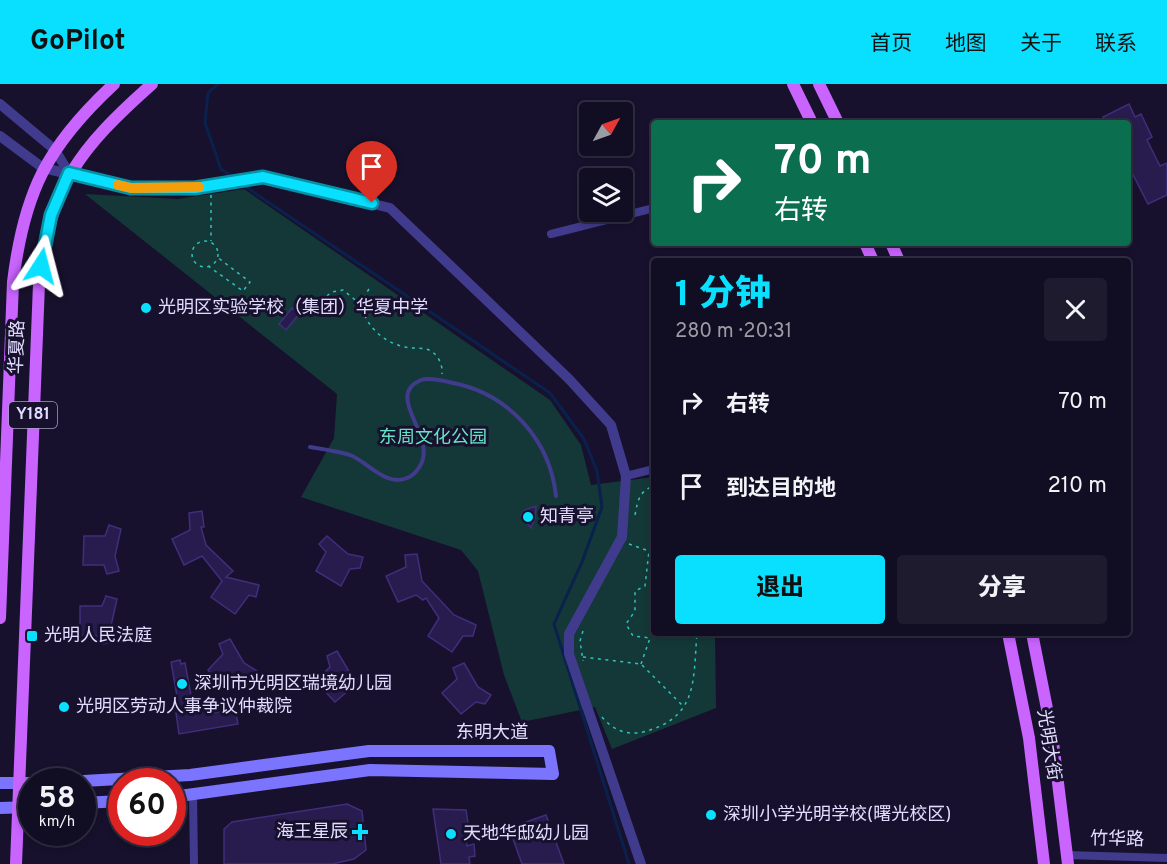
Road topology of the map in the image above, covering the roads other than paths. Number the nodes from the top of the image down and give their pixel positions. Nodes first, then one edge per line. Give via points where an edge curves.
1 (114, 84) edge
2 (152, 84) edge
3 (793, 84) edge
4 (819, 84) edge
5 (0, 104) edge
6 (811, 120) edge
7 (837, 120) edge
8 (0, 136) edge
9 (55, 150) junction
10 (43, 168) junction
11 (69, 173) junction
12 (651, 209) edge
13 (551, 234) dead end
14 (310, 447) dead end
15 (651, 470) edge
16 (626, 476) junction
17 (556, 496) dead end
18 (0, 618) edge
19 (1009, 636) edge
20 (1033, 636) edge
21 (25, 768) edge
22 (96, 781) edge
23 (0, 783) edge
24 (18, 783) edge
25 (194, 795) junction
26 (186, 796) edge
27 (0, 808) edge
28 (18, 808) joint
29 (1167, 858) edge
30 (1067, 860) edge
31 (16, 864) edge
32 (194, 864) edge
33 (641, 864) edge
34 (1044, 864) edge

1 - 9 main road, 华夏路 / Y181 via 87,109
2 - 11 main road, 华夏路 / Y181 via 105,127
3 - 6 main road
4 - 7 main road
5 - 9 street
8 - 10 street
9 - 10 main road, 华夏路 / Y181
9 - 11 street
10 - 11 street
10 - 18 main road, 华夏路 / Y181 via 26,208 13,282
11 - 16 street via 131,188 210,185 263,177 390,208 569,379 611,425
11 - 21 main road, 华夏路 / Y181 via 51,215 39,284
12 - 13 street
14 - 17 lane via 360,459 384,477 407,478 422,463 425,453 407,394 424,379 442,381 485,392 523,422 551,465
15 - 16 street
16 - 33 street via 622,537 569,634 568,654
19 - 34 main road, 光明大街 via 1029,738
20 - 30 main road, 光明大街 via 1052,734
22 - 25 main road, 东明大道 via 190,776 369,751 549,751 553,774 370,770
23 - 24 main road
25 - 26 main road, 东明大道
25 - 32 street
27 - 28 main road
28 - 31 main road, 华夏路 / Y181
29 - 30 street, 竹华路

